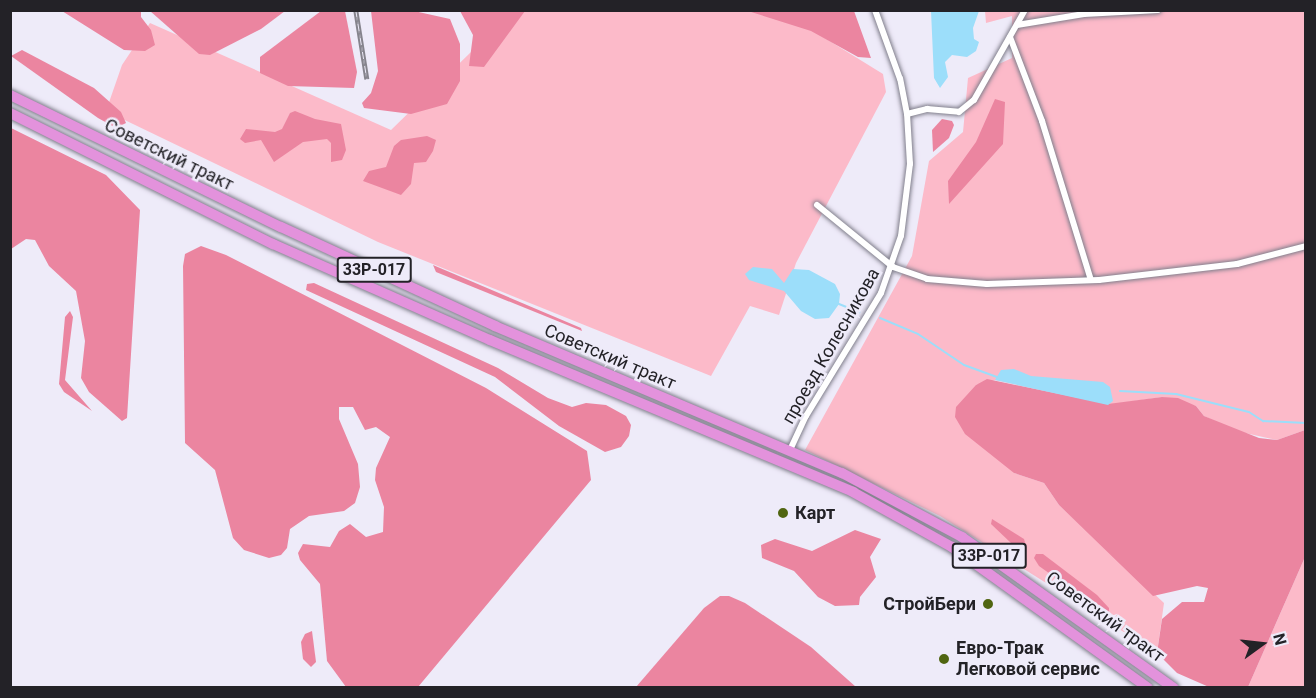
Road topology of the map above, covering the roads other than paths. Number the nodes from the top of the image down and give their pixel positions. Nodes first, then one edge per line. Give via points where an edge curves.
1 (875, 10) edge
2 (1025, 10) edge
3 (1158, 10) edge
4 (1017, 25) junction
5 (1010, 38) junction
6 (10, 95) edge
7 (10, 113) edge
8 (908, 114) junction
9 (817, 205) dead end
10 (1305, 246) edge
11 (893, 267) junction
12 (1091, 280) junction
13 (790, 450) junction
14 (784, 462) junction
15 (1148, 687) edge
16 (1174, 687) edge

1 - 8 street, проезд Колесникова
2 - 4 street
3 - 4 street via 1084,14
4 - 5 street
5 - 8 street via 974,100 959,112 927,109
5 - 12 street via 1042,121
6 - 13 highway, Советский тракт / 33Р-017 via 495,326
7 - 14 highway, Советский тракт / 33Р-017 via 273,244 490,340
8 - 11 street, проезд Колесникова via 908,193
9 - 11 street
10 - 12 street via 1237,264
11 - 12 street via 927,279 987,284
11 - 13 street, проезд Колесникова via 868,318 806,416
13 - 14 highway
13 - 16 highway, Советский тракт / 33Р-017 via 962,537
14 - 15 highway, Советский тракт / 33Р-017 via 853,492 933,535

